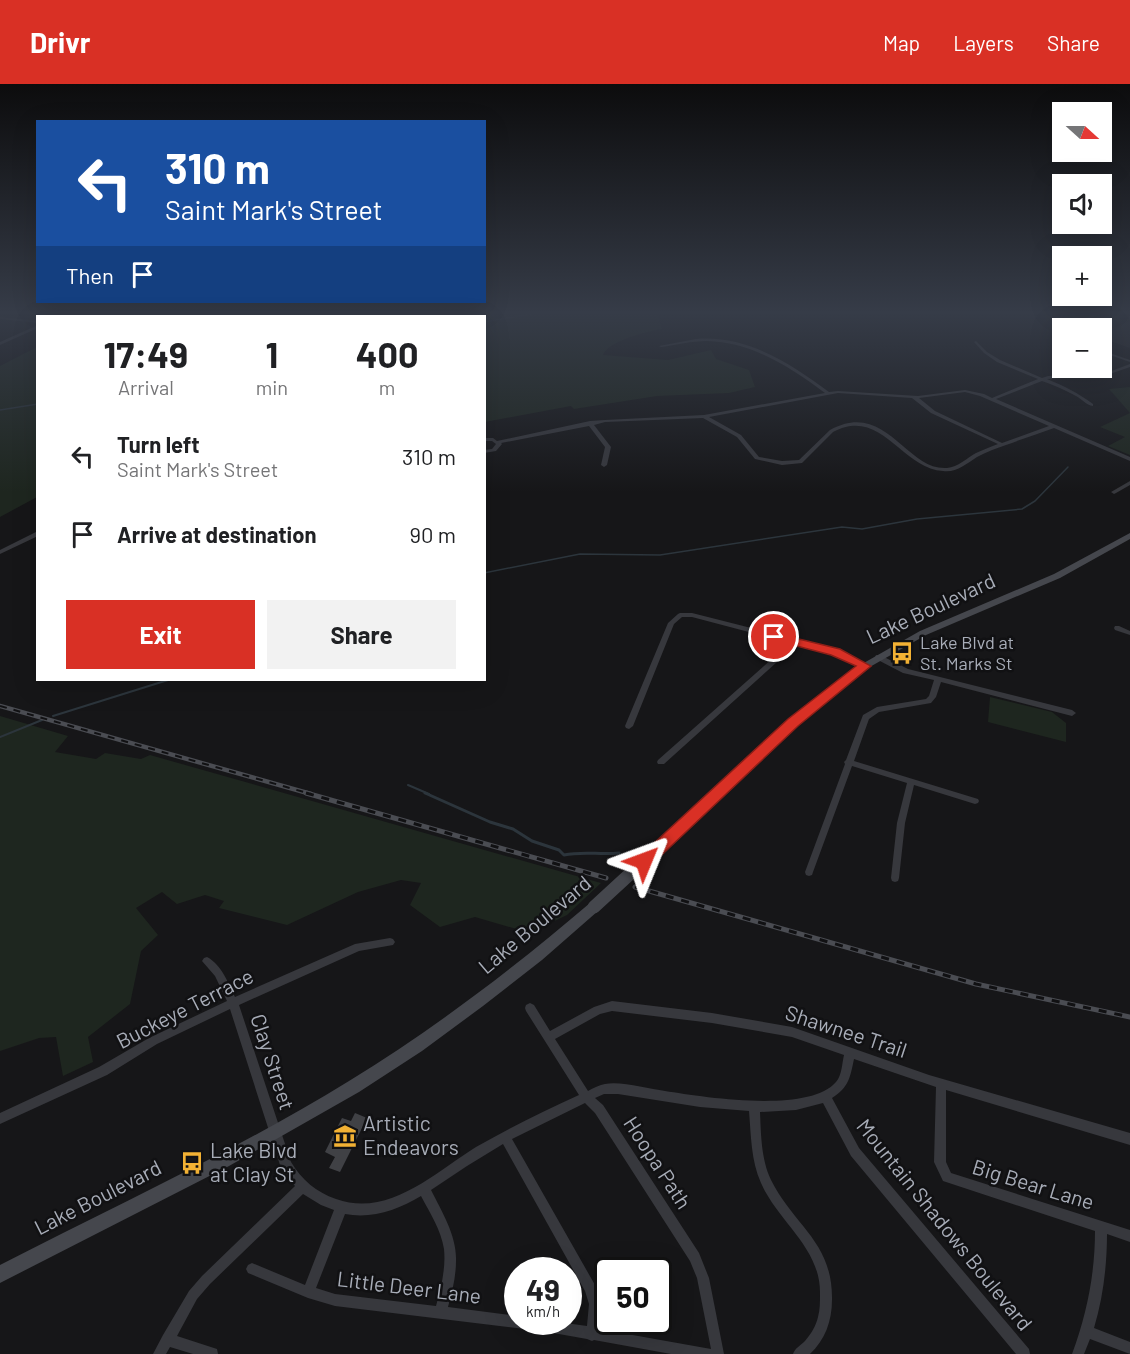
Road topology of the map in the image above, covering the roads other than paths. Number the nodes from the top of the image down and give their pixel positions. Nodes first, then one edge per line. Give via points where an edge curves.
1 (801, 373) edge
2 (1029, 373) edge
3 (1109, 373) edge
4 (1041, 379) junction
5 (829, 394) junction
6 (914, 397) junction
7 (993, 399) junction
8 (1091, 405) dead end
9 (704, 416) junction
10 (590, 423) junction
11 (1054, 426) junction
12 (486, 439) edge
13 (498, 442) junction
14 (1003, 445) junction
15 (486, 451) edge
16 (1130, 459) edge
17 (604, 465) dead end
18 (1130, 483) edge
19 (1114, 492) dead end
20 (36, 534) edge
21 (1130, 536) edge
22 (0, 552) edge
23 (1117, 628) dead end
24 (1130, 633) edge
25 (795, 642) junction
26 (878, 657) junction
27 (865, 666) junction
28 (938, 679) junction
29 (1072, 713) dead end
30 (629, 726) dead end
31 (661, 762) dead end
32 (848, 762) junction
33 (911, 782) junction
34 (975, 801) dead end
35 (809, 872) dead end
36 (895, 878) dead end
37 (390, 942) dead end
38 (207, 961) dead end
39 (233, 1003) junction
40 (530, 1008) dead end
41 (549, 1037) junction
42 (850, 1052) junction
43 (941, 1083) junction
44 (586, 1096) junction
45 (825, 1096) junction
46 (754, 1108) junction
47 (0, 1119) edge
48 (274, 1133) junction
49 (506, 1137) junction
50 (1130, 1139) edge
51 (302, 1187) junction
52 (424, 1189) junction
53 (341, 1209) junction
54 (1101, 1226) junction
55 (1130, 1236) edge
56 (252, 1269) dead end
57 (0, 1274) edge
58 (308, 1292) junction
59 (441, 1312) junction
60 (1087, 1332) junction
61 (592, 1335) junction
62 (167, 1339) junction
63 (1130, 1348) edge
64 (159, 1354) edge
65 (212, 1354) edge
66 (707, 1354) edge
67 (718, 1354) edge
68 (799, 1354) edge
69 (1024, 1354) edge
70 (1078, 1354) edge

1 - 5 street
2 - 4 street
3 - 4 street
4 - 7 street
4 - 8 street via 1075,393
5 - 6 street
5 - 9 street
6 - 7 street via 965,391
6 - 14 street via 933,412
7 - 11 street
9 - 10 street
9 - 14 street via 739,436 757,458 782,463 800,462 833,430 848,426 866,426 883,432 936,470 958,468 978,454
10 - 13 street
10 - 17 street via 607,444 609,454
11 - 14 street
11 - 16 street
12 - 13 street
13 - 15 street via 496,448
18 - 19 street
20 - 22 street
21 - 26 main road, Lake Boulevard via 1076,567 922,633
23 - 24 street
25 - 27 street via 835,652
25 - 30 street via 680,615 671,623
25 - 31 street
26 - 27 main road, Lake Boulevard
26 - 28 street via 906,671
27 - 48 main road, Lake Boulevard, bridge via 793,723 534,959 426,1039
28 - 29 street
28 - 32 street via 928,702 870,713
32 - 33 street
32 - 35 street
33 - 34 street
33 - 36 street via 901,823
37 - 39 street, Buckeye Terrace via 358,947
38 - 39 street, Clay Street via 219,974
39 - 47 street, Buckeye Terrace
39 - 48 street, Clay Street
40 - 41 street, Hoopa Path
41 - 42 street, Shawnee Trail via 597,1010 612,1006 776,1028
41 - 44 street, Hoopa Path
42 - 43 street, Shawnee Trail
42 - 45 street via 843,1080
43 - 50 street, Shawnee Trail
43 - 54 street, Big Bear Lane via 940,1162 947,1177
44 - 46 street via 610,1088
44 - 49 street
44 - 67 street, Hoopa Path via 599,1109 695,1257
45 - 46 street via 791,1105
45 - 69 street, Mountain Shadows Boulevard via 855,1152
46 - 68 street via 765,1179 816,1250 827,1288 823,1323
48 - 51 street via 286,1165
48 - 57 main road, Lake Boulevard
49 - 52 street
49 - 61 street via 591,1289 595,1304
51 - 53 street
51 - 62 street via 206,1280
52 - 53 street via 387,1208
52 - 59 street via 449,1237 453,1254
53 - 58 street
54 - 55 street, Big Bear Lane
54 - 60 street via 1102,1250
56 - 58 street, Little Deer Lane
58 - 59 street, Little Deer Lane via 335,1300
59 - 61 street, Little Deer Lane
60 - 63 street
60 - 70 street
61 - 66 street, Little Deer Lane
62 - 64 street
62 - 65 street

